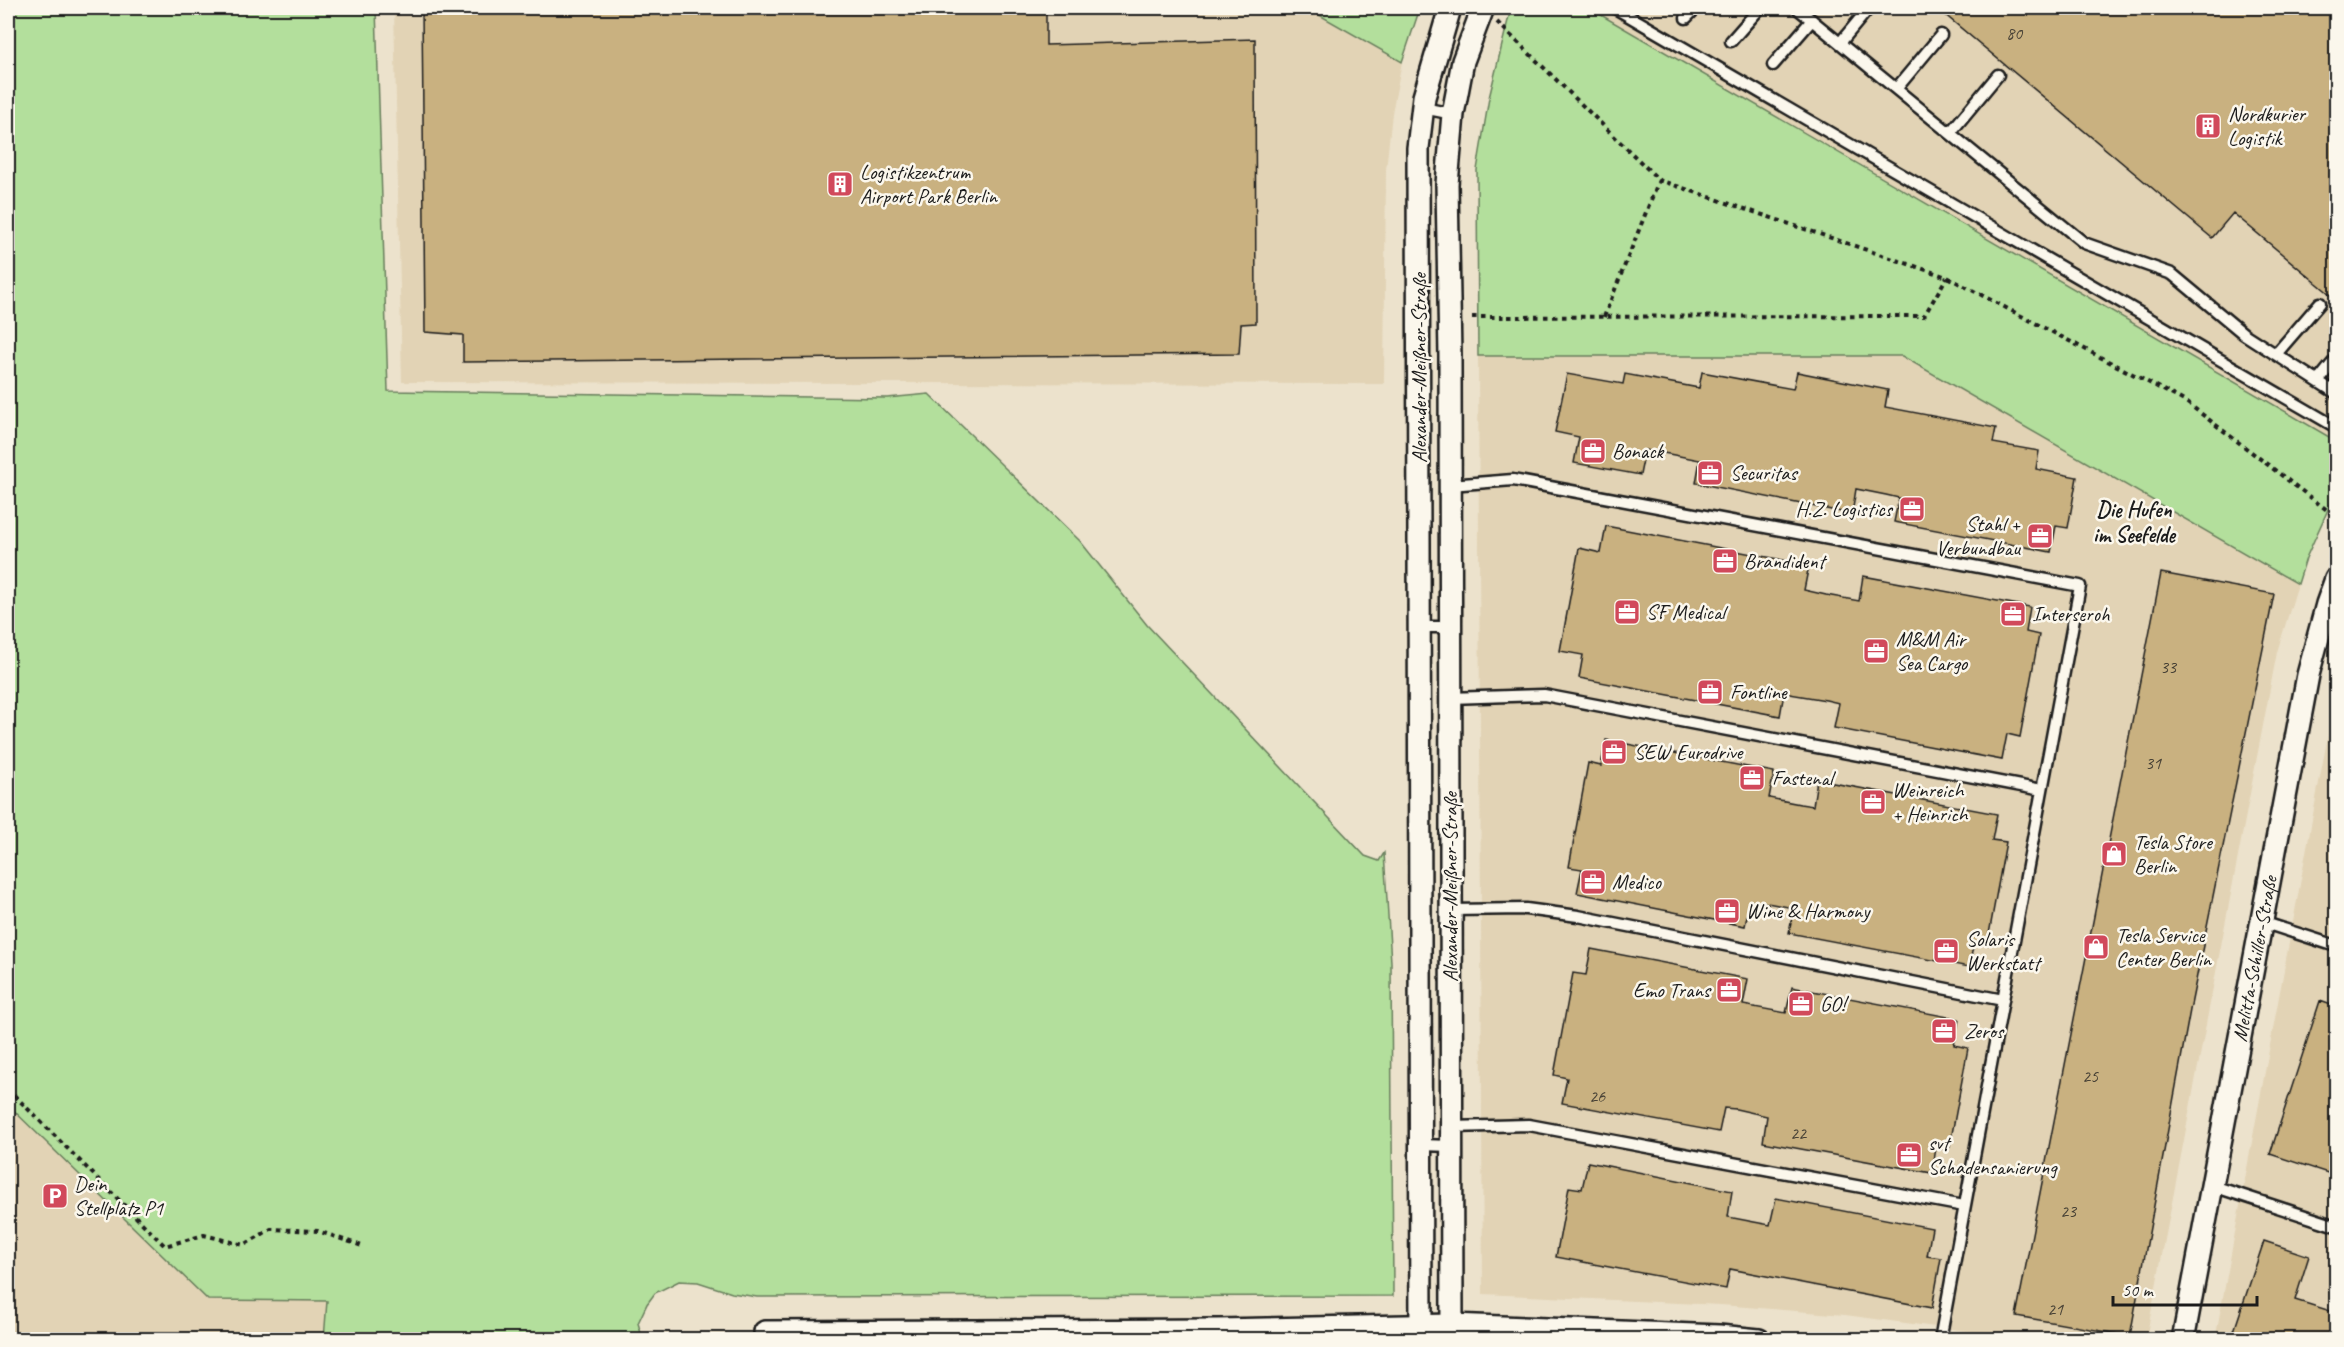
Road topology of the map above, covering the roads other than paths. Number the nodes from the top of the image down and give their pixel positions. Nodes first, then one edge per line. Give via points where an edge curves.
1 (1450, 8) edge
2 (1483, 8) edge
3 (1615, 8) edge
4 (1696, 8) edge
5 (1760, 8) edge
6 (1797, 8) edge
7 (1869, 8) edge
8 (1686, 18) dead end
9 (1812, 20) junction
10 (1941, 35) dead end
11 (1731, 41) dead end
12 (1840, 43) junction
13 (1773, 65) dead end
14 (1998, 75) dead end
15 (1896, 89) junction
16 (1423, 108) junction
17 (1453, 114) junction
18 (1950, 133) junction
19 (2320, 303) dead end
20 (2276, 354) junction
21 (2337, 359) edge
22 (2318, 381) junction
23 (2337, 393) edge
24 (2337, 427) edge
25 (1450, 485) junction
26 (2337, 579) edge
27 (1420, 627) junction
28 (1449, 627) junction
29 (1450, 698) junction
30 (2042, 790) junction
31 (1450, 910) junction
32 (2262, 922) junction
33 (2337, 946) edge
34 (2003, 1000) junction
35 (1451, 1136) junction
36 (1421, 1145) junction
37 (2212, 1186) junction
38 (1964, 1206) junction
39 (2337, 1226) edge
40 (765, 1332) dead end
41 (1421, 1332) edge
42 (1452, 1332) edge
43 (1759, 1340) edge
44 (1940, 1340) edge
45 (2184, 1340) edge

1 - 16 street, Alexander-Meißner-Straße
2 - 17 street, Alexander-Meißner-Straße via 1463,61
3 - 24 lane
4 - 8 lane
5 - 11 lane
6 - 9 lane
7 - 12 lane
9 - 12 lane
9 - 13 lane
10 - 15 lane
12 - 15 lane
14 - 18 lane
15 - 18 lane
16 - 17 lane
16 - 27 street, Alexander-Meißner-Straße via 1418,148
17 - 25 street, Alexander-Meißner-Straße via 1447,184
18 - 20 lane via 2084,243 2172,274 2244,334
19 - 20 lane
20 - 22 lane
21 - 22 lane
22 - 23 lane
25 - 28 street, Alexander-Meißner-Straße
25 - 30 lane via 1514,480 2080,586
26 - 32 street, Melitta-Schiller-Straße via 2308,675
27 - 28 lane
27 - 36 street, Alexander-Meißner-Straße
28 - 29 street, Alexander-Meißner-Straße
29 - 30 lane via 1544,695
29 - 31 street, Alexander-Meißner-Straße
30 - 34 lane
31 - 34 lane via 1526,909 1578,916
31 - 35 street, Alexander-Meißner-Straße
32 - 33 lane
32 - 37 street, Melitta-Schiller-Straße
34 - 38 lane
35 - 36 lane
35 - 38 lane via 1529,1125
35 - 42 street, Alexander-Meißner-Straße
36 - 41 street, Alexander-Meißner-Straße
37 - 39 lane
37 - 45 street, Melitta-Schiller-Straße
38 - 44 lane
40 - 41 street
41 - 42 street
42 - 43 street via 1707,1335

